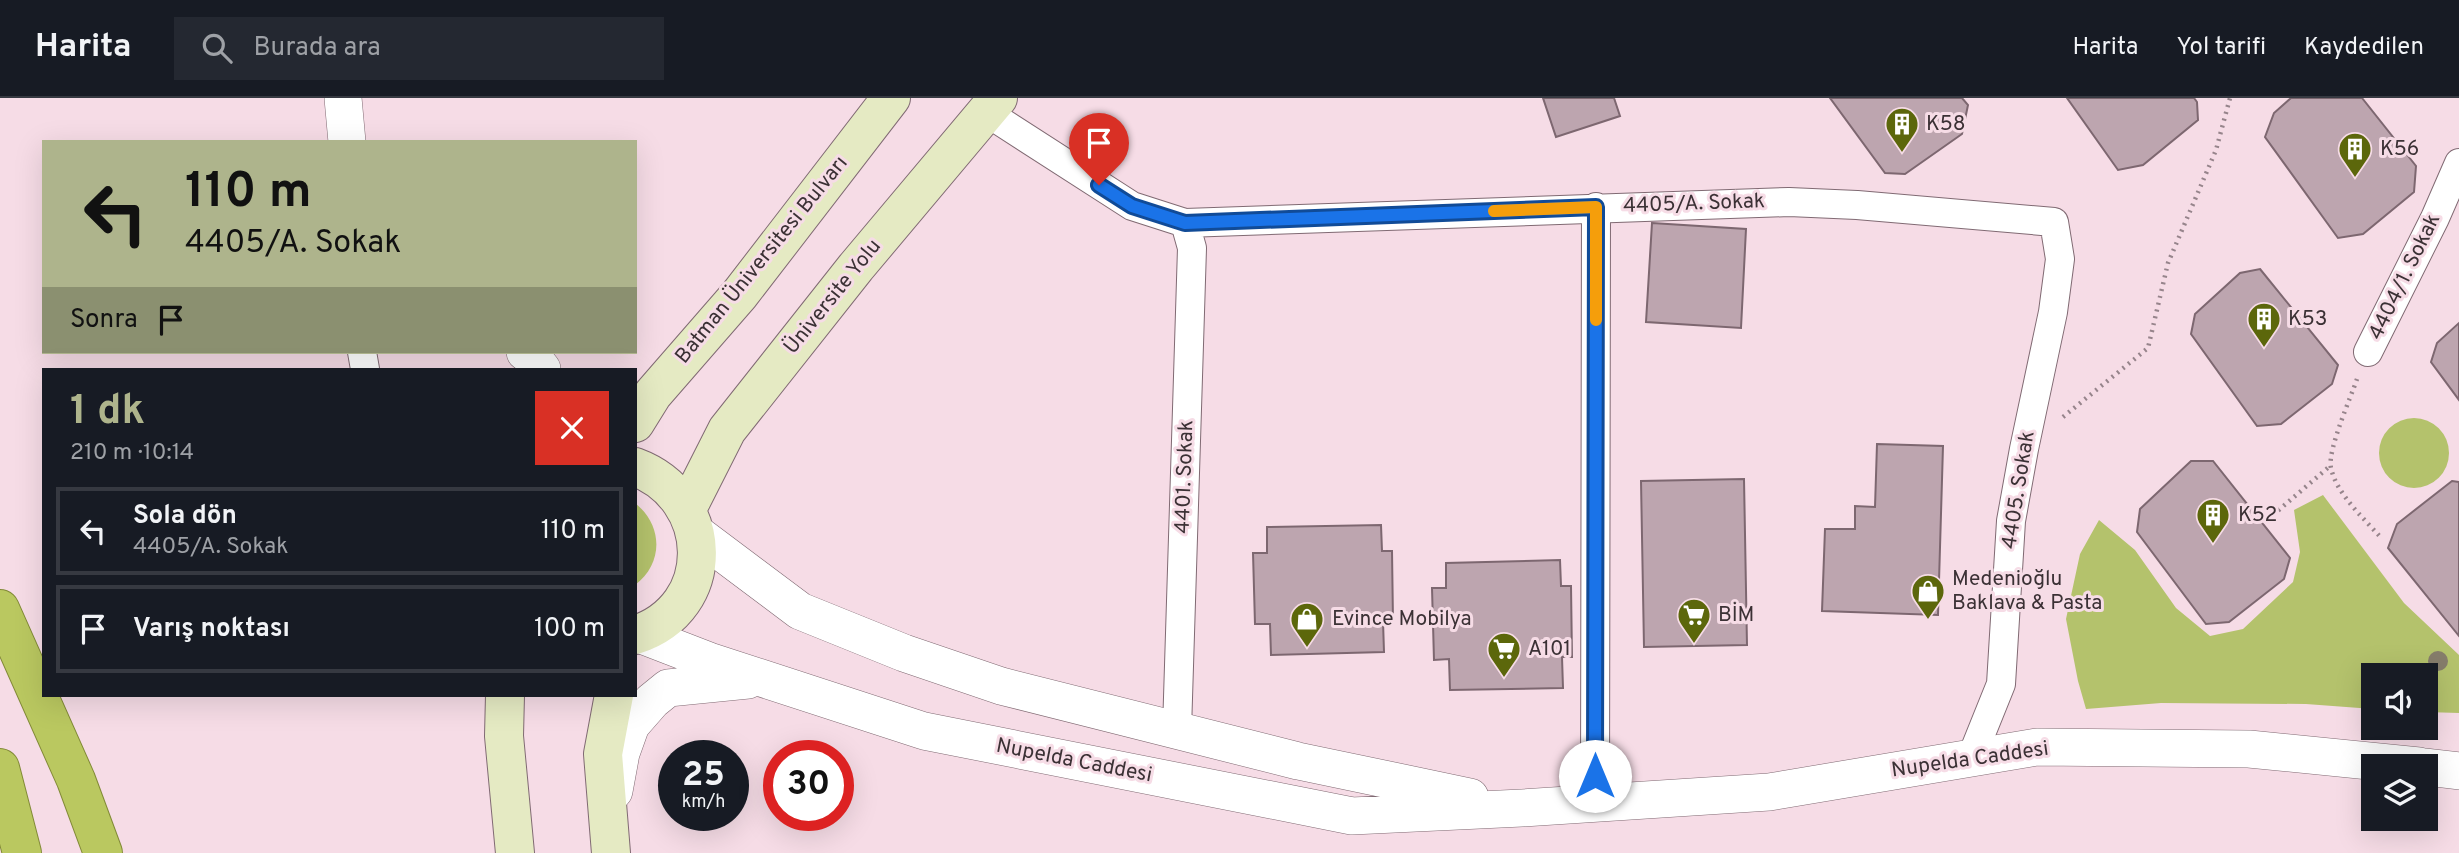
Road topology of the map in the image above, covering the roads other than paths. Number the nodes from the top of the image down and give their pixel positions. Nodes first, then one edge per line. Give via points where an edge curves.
1 (342, 98) edge
2 (891, 98) edge
3 (992, 105) edge
4 (347, 140) edge
5 (2459, 163) edge
6 (1596, 207) junction
7 (2054, 222) joint
8 (1185, 223) junction
9 (2368, 352) road end
10 (528, 354) edge
11 (541, 368) edge
12 (637, 420) edge
13 (637, 468) edge
14 (692, 521) junction
15 (0, 609) edge
16 (637, 635) edge
17 (762, 679) junction
18 (505, 697) edge
19 (614, 697) edge
20 (1177, 730) junction
21 (1972, 756) junction
22 (2361, 760) edge
23 (0, 768) edge
24 (2438, 768) edge
25 (2459, 771) edge
26 (1595, 803) junction
27 (1522, 808) junction
28 (610, 838) edge
29 (22, 853) edge
30 (103, 853) edge
31 (515, 853) edge

1 - 4 street
2 - 12 main road, Batman Üniversitesi Bulvarı
3 - 8 street, 4405/A. Sokak via 1132,206
3 - 14 main road, Üniversite Yolu via 727,430
5 - 9 street, 4404/1. Sokak
6 - 7 street, 4405/A. Sokak via 1789,202
6 - 8 street, 4405/A. Sokak
6 - 26 street
7 - 21 street, 4405. Sokak via 2060,259 2011,521 2001,684
8 - 20 street, 4401. Sokak via 1192,248
10 - 11 street
13 - 14 main road via 671,488
14 - 16 main road via 697,562 689,589 673,613
14 - 20 street, Nupelda Caddesi via 800,611 1000,686
15 - 30 highway via 76,780
16 - 17 street, Nupelda Caddesi
17 - 27 street, Nupelda Caddesi via 924,731 1352,816
17 - 28 street via 668,688 652,701 631,725 621,753
18 - 31 main road
19 - 28 main road via 603,754
20 - 27 street, Nupelda Caddesi via 1298,761
21 - 22 street, Nupelda Caddesi via 2037,747 2249,749
21 - 26 street, Nupelda Caddesi via 1769,792
23 - 29 highway
24 - 25 street
26 - 27 street, Nupelda Caddesi

